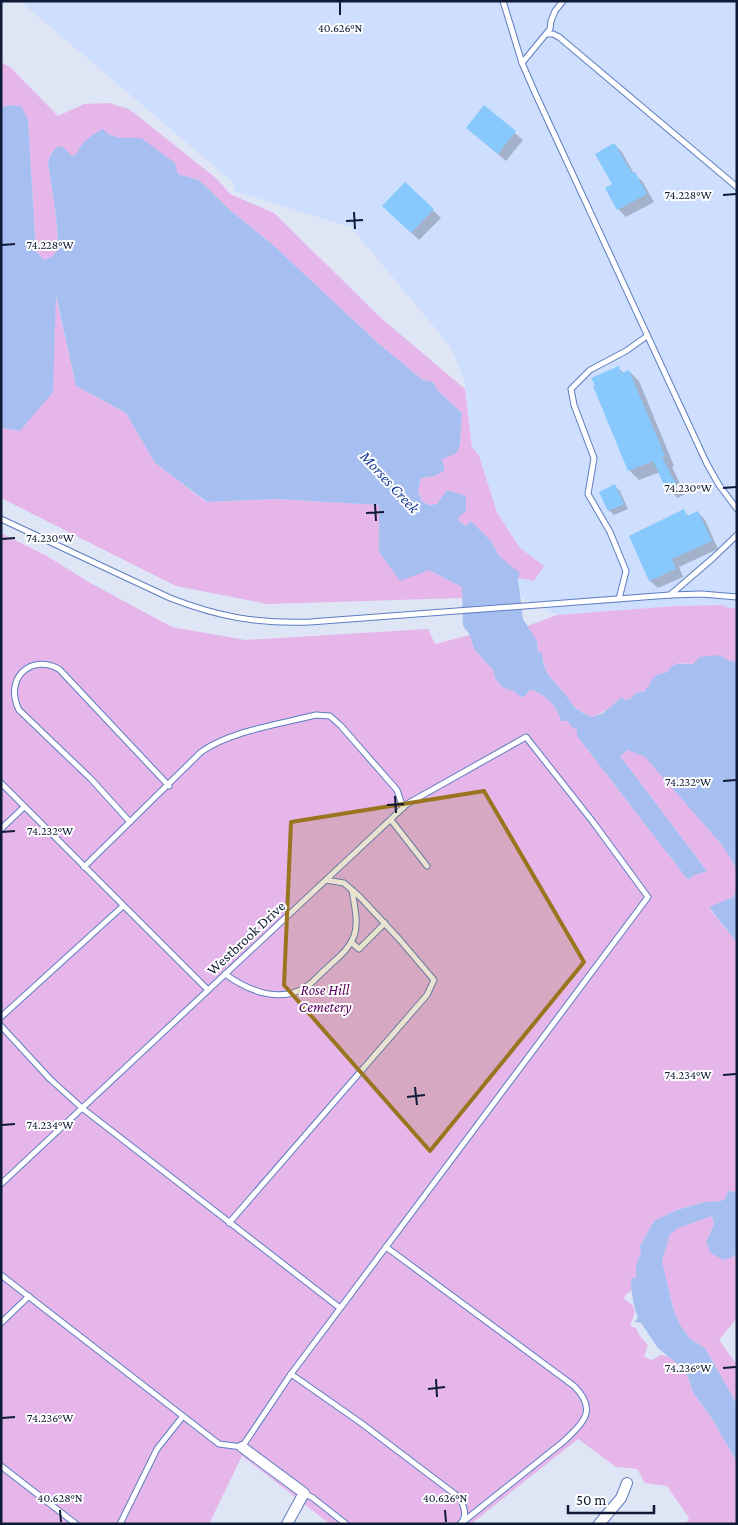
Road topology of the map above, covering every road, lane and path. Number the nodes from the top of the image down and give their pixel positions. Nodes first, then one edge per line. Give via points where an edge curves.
1 (503, 1) edge
2 (563, 1) edge
3 (547, 34) junction
4 (522, 63) junction
5 (737, 187) edge
6 (647, 336) junction
7 (737, 509) edge
8 (1, 518) edge
9 (737, 535) edge
10 (670, 595) junction
11 (737, 597) edge
12 (619, 599) junction
13 (1, 783) edge
14 (168, 786) junction
15 (24, 807) junction
16 (404, 808) junction
17 (391, 820) junction
18 (130, 822) junction
19 (1, 829) edge
20 (427, 866) dead end
21 (84, 867) junction
22 (326, 880) junction
23 (352, 890) junction
24 (123, 906) junction
25 (385, 923) junction
26 (351, 942) junction
27 (225, 974) junction
28 (208, 990) junction
29 (1, 1017) edge
30 (1, 1026) edge
31 (82, 1108) junction
32 (1, 1184) edge
33 (229, 1223) junction
34 (386, 1247) junction
35 (1, 1275) edge
36 (28, 1296) junction
37 (340, 1308) junction
38 (1, 1323) edge
39 (292, 1374) junction
40 (183, 1416) junction
41 (242, 1447) junction
42 (1, 1466) edge
43 (627, 1483) dead end
44 (304, 1493) junction
45 (462, 1522) edge
46 (76, 1524) edge
47 (120, 1524) edge
48 (287, 1524) edge
49 (346, 1524) edge
50 (599, 1524) edge

1 - 4 lane
2 - 3 lane via 550,21
3 - 4 lane
3 - 5 lane via 559,37
4 - 6 lane
6 - 7 lane via 707,464
6 - 12 lane via 590,370 571,389 594,458 588,494 610,532 626,572
8 - 12 lane via 143,587 196,608 253,621 281,623
9 - 10 lane
10 - 11 lane
10 - 12 lane
13 - 15 lane
14 - 16 lane via 201,752 227,738 323,715 330,716 341,726 397,790
14 - 18 lane
14 - 18 lane via 59,669 42,663 24,670 14,690 19,710
15 - 19 lane
15 - 21 lane
16 - 17 lane, Westbrook Drive
16 - 34 lane, Westbrook Drive via 526,737 648,897
17 - 20 lane
17 - 22 lane, Westbrook Drive
18 - 21 lane
21 - 24 lane
22 - 23 lane via 344,883
22 - 27 lane, Westbrook Drive
23 - 25 lane
23 - 26 lane via 356,911 355,935
24 - 28 lane
24 - 29 lane
25 - 26 lane via 359,949
25 - 33 lane via 434,980 427,995
26 - 27 lane via 310,984 296,992 276,996 254,991
27 - 28 lane, Westbrook Drive
28 - 31 lane, Westbrook Drive
30 - 31 lane
31 - 32 lane, Westbrook Drive
31 - 33 lane
33 - 37 lane
34 - 37 lane
34 - 45 lane via 584,1396 587,1413 578,1428
35 - 36 lane
36 - 38 lane
36 - 40 lane
37 - 39 lane
39 - 41 lane
39 - 45 lane via 460,1498 465,1515
40 - 41 lane via 219,1444
40 - 47 lane via 157,1449
41 - 44 street
42 - 46 lane
43 - 50 street via 621,1498
44 - 48 street
44 - 49 lane

